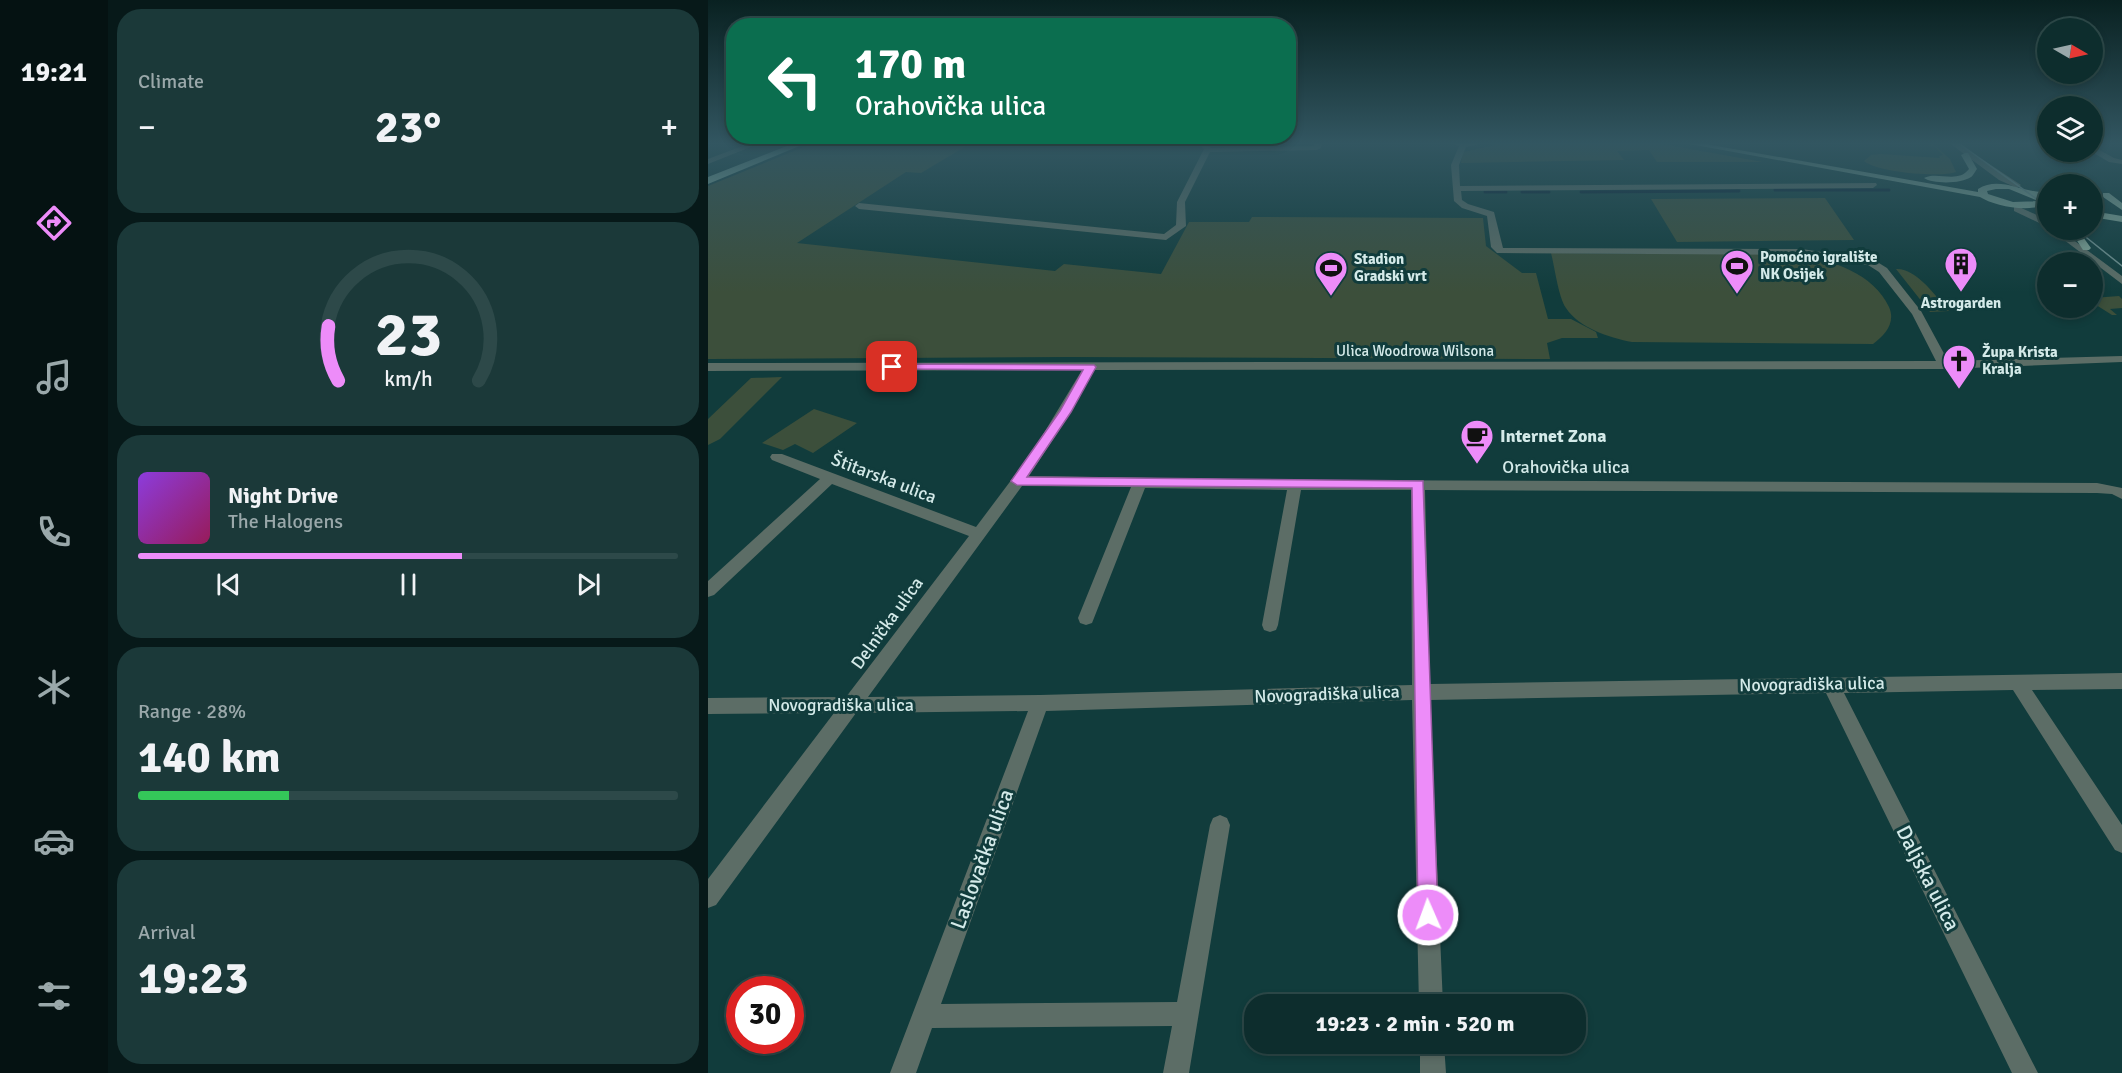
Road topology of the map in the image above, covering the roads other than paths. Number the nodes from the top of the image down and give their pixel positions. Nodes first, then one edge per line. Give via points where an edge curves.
1 (1186, 192) edge
2 (1457, 192) edge
3 (1990, 192) edge
4 (1990, 192) edge
5 (2020, 192) edge
6 (2106, 195) dead end
7 (2037, 201) edge
8 (2037, 204) edge
9 (2037, 205) edge
10 (859, 206) dead end
11 (2122, 207) edge
12 (2017, 209) junction
13 (2103, 210) edge
14 (2122, 213) edge
15 (2103, 216) edge
16 (2037, 217) edge
17 (2103, 219) edge
18 (2122, 219) edge
19 (2068, 240) edge
20 (2076, 240) edge
21 (2081, 240) edge
22 (2086, 248) junction
23 (2110, 272) junction
24 (2122, 272) edge
25 (2122, 281) edge
26 (2122, 358) edge
27 (1944, 365) junction
28 (708, 367) edge
29 (1090, 367) junction
30 (777, 457) dead end
31 (830, 478) junction
32 (1017, 481) junction
33 (1140, 483) junction
34 (1418, 484) junction
35 (1295, 485) junction
36 (2119, 492) edge
37 (979, 533) junction
38 (708, 591) edge
39 (1086, 618) dead end
40 (1270, 625) dead end
41 (2122, 681) edge
42 (2017, 682) junction
43 (1830, 684) junction
44 (1421, 692) junction
45 (1040, 703) junction
46 (708, 706) edge
47 (850, 706) junction
48 (1220, 825) dead end
49 (2122, 843) edge
50 (708, 897) edge
51 (1431, 994) edge
52 (1186, 1014) junction
53 (924, 1016) junction
54 (1432, 1054) edge
55 (903, 1073) edge
56 (1176, 1073) edge
57 (1433, 1073) edge
58 (2025, 1073) edge

1 - 10 street via 1181,202 1181,226 1166,237
2 - 27 street via 1461,204 1491,214 1500,251 1802,252 1875,263 1917,313
3 - 8 main road via 2012,205
4 - 12 main road
5 - 7 main road
6 - 11 main road
9 - 12 main road
12 - 16 street
13 - 14 main road
15 - 18 main road
17 - 18 main road
19 - 23 street
20 - 22 street
21 - 22 main road
22 - 23 street
23 - 24 street
23 - 25 street
26 - 27 street, Ulica Woodrowa Wilsona
27 - 29 street, Ulica Woodrowa Wilsona
28 - 29 street, Ulica Woodrowa Wilsona
29 - 32 street, Delnička ulica via 1065,412
30 - 31 street, Štitarska ulica
31 - 37 street, Štitarska ulica
31 - 38 street
32 - 33 street, Orahovička ulica
32 - 37 street, Delnička ulica
33 - 35 street, Orahovička ulica
33 - 39 street
34 - 35 street, Orahovička ulica
34 - 36 street, Orahovička ulica via 2097,488
34 - 44 street
35 - 40 street
37 - 47 street, Delnička ulica
41 - 42 street, Novogradiška ulica
42 - 43 street, Novogradiška ulica
42 - 49 street
43 - 44 street, Novogradiška ulica
43 - 58 street, Daljska ulica
44 - 45 street, Novogradiška ulica
44 - 51 street
45 - 47 street, Novogradiška ulica
45 - 53 street, Laslovačka ulica
46 - 47 street, Novogradiška ulica
47 - 50 street, Delnička ulica
48 - 52 street
52 - 53 street
52 - 56 street
53 - 55 street, Laslovačka ulica
54 - 57 street

